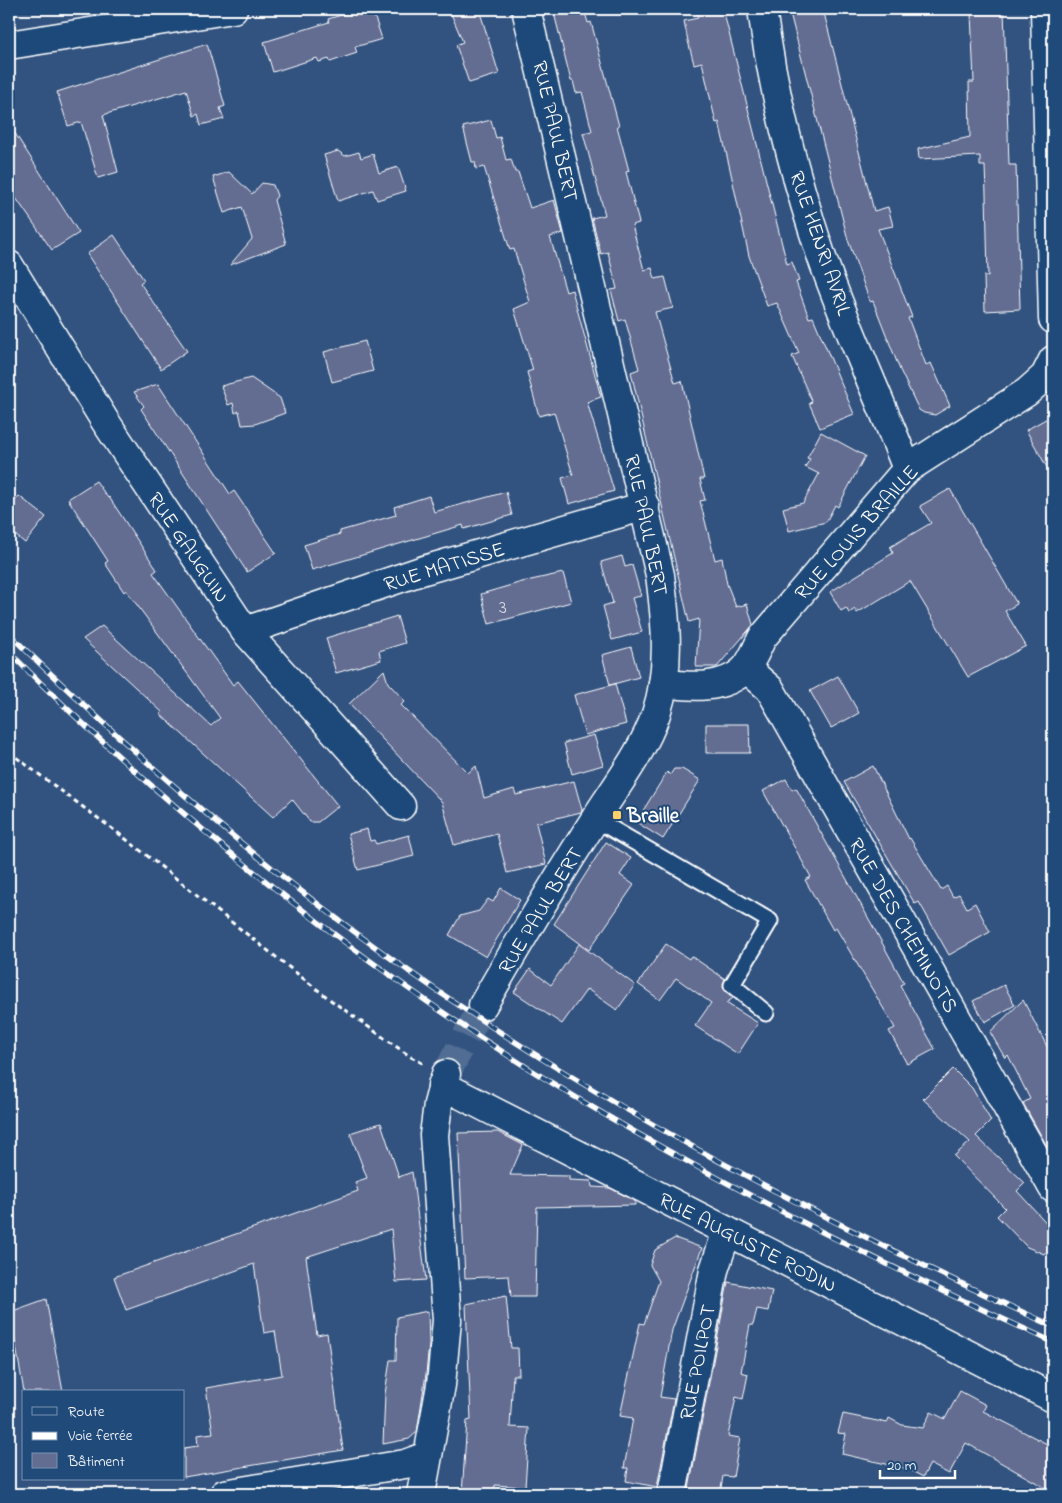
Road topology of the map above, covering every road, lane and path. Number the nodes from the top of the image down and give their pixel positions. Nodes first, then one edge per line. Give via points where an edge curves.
1 (233, 9) edge
2 (526, 9) edge
3 (762, 9) edge
4 (1045, 9) edge
5 (9, 45) edge
6 (9, 265) edge
7 (1053, 319) edge
8 (1053, 360) edge
9 (906, 469) junction
10 (645, 506) junction
11 (245, 631) junction
12 (746, 668) junction
13 (663, 683) junction
14 (9, 752) edge
15 (401, 806) dead end
16 (595, 819) junction
17 (483, 1005) tunnel mouth
18 (766, 1013) dead end
19 (444, 1080) junction
20 (1053, 1188) edge
21 (727, 1231) junction
22 (1053, 1398) edge
23 (427, 1456) junction
24 (224, 1494) edge
25 (421, 1494) edge
26 (672, 1494) edge

1 - 5 street
2 - 10 street, RUE PAUL BERT
3 - 9 street, RUE HENRI AVRIL via 784,134 822,256
4 - 7 street
6 - 11 street, RUE GAUGUIN via 106,422
8 - 9 street, RUE LOUIS BRAILLE via 1045,376 1027,392
9 - 12 street, RUE LOUIS BRAILLE via 762,638
10 - 11 street, RUE MATISSE via 424,570
10 - 13 street, RUE PAUL BERT via 665,612
11 - 15 street, RUE GAUGUIN
12 - 13 street, RUE LOUIS BRAILLE via 730,681 716,684 686,686
12 - 20 street, RUE DES CHEMINOTS via 770,689
13 - 16 street, RUE PAUL BERT via 656,715 641,747
14 - 19 path via 332,1001
16 - 17 street, RUE PAUL BERT
16 - 18 lane via 770,922 732,985
19 - 21 street, RUE AUGUSTE RODIN
19 - 23 street via 434,1135 447,1320 441,1385
21 - 22 street, RUE AUGUSTE RODIN
21 - 26 street, RUE POILPOT via 714,1270
23 - 24 street via 405,1464
23 - 25 street

